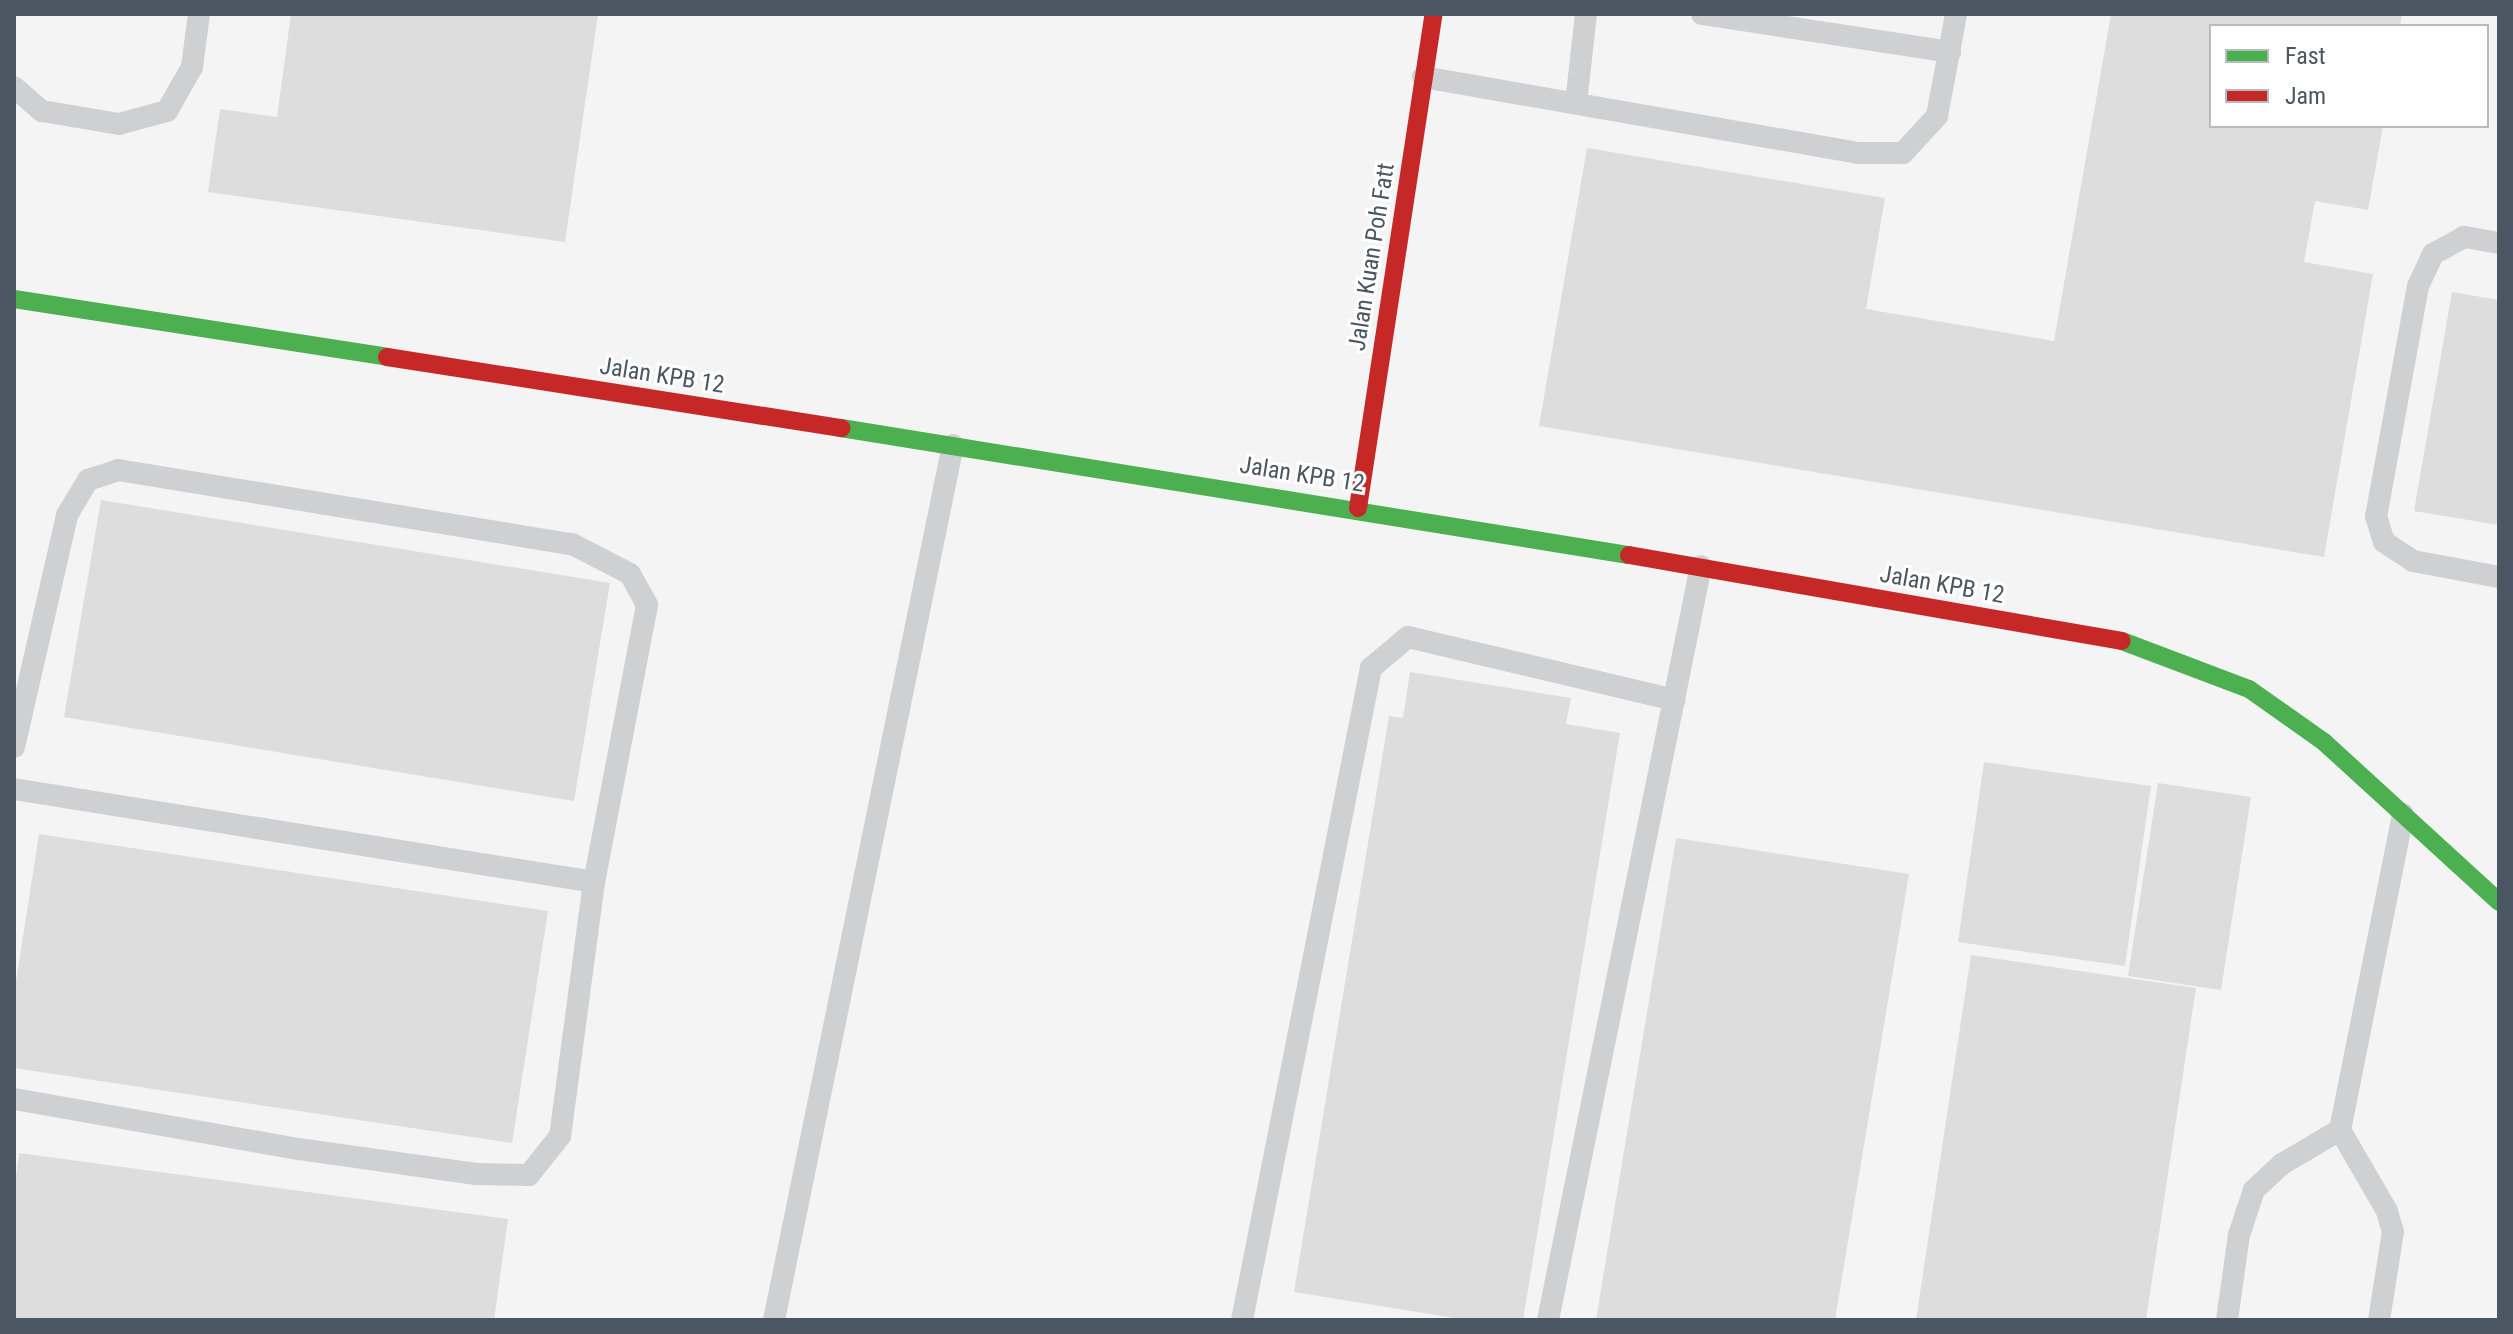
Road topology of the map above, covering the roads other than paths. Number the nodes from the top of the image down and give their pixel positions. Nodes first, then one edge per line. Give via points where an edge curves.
1 (199, 14) edge
2 (1434, 14) edge
3 (1586, 14) edge
4 (1702, 14) edge
5 (1956, 14) edge
6 (1950, 52) junction
7 (1423, 77) junction
8 (14, 87) edge
9 (1576, 103) junction
10 (2499, 243) edge
11 (14, 299) edge
12 (953, 445) junction
13 (1358, 508) junction
14 (1701, 566) junction
15 (2499, 577) edge
16 (20, 688) edge
17 (1675, 700) junction
18 (14, 747) edge
19 (14, 789) edge
20 (2403, 814) junction
21 (594, 882) junction
22 (2499, 902) edge
23 (14, 1099) edge
24 (2340, 1130) junction
25 (774, 1320) edge
26 (1242, 1320) edge
27 (1548, 1320) edge
28 (2227, 1320) edge
29 (2379, 1320) edge

1 - 8 lane via 192,67 167,111 119,124 42,111
2 - 7 street, Jalan Kuan Poh Fatt
3 - 9 lane
4 - 6 lane
5 - 6 lane
6 - 9 lane via 1937,116 1903,153 1858,153
7 - 9 lane
7 - 13 street, Jalan Kuan Poh Fatt
10 - 15 lane via 2464,237 2433,254 2418,286 2376,516 2384,542 2413,561
11 - 12 street, Jalan KPB 12
12 - 13 street, Jalan KPB 12
12 - 25 lane
13 - 14 street, Jalan KPB 12
14 - 17 lane
14 - 20 street, Jalan KPB 12 via 2122,641 2249,689 2324,742
16 - 18 lane
16 - 21 lane via 67,515 88,480 118,470 572,544 630,574 647,605
17 - 26 lane via 1408,637 1371,668
17 - 27 lane
19 - 21 lane
20 - 22 street, Jalan KPB 12
20 - 24 lane
21 - 23 lane via 560,1136 529,1175 476,1174 298,1149
24 - 28 lane via 2282,1164 2254,1190 2239,1235
24 - 29 lane via 2387,1211 2393,1232

